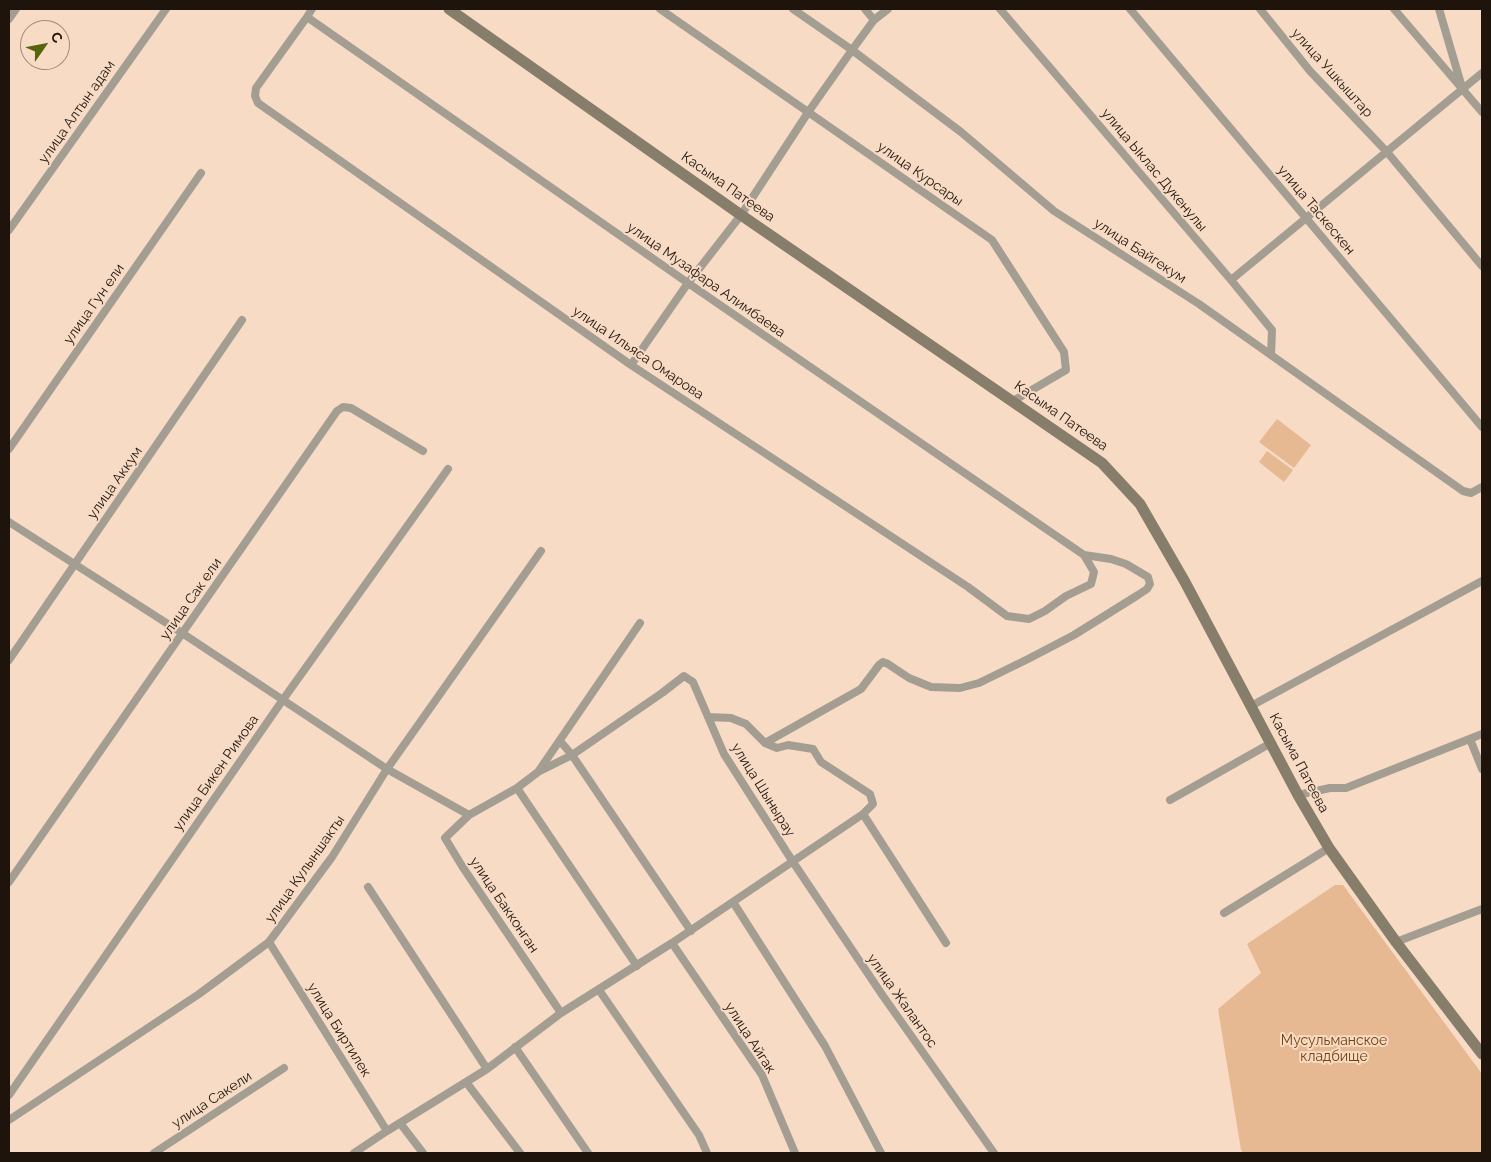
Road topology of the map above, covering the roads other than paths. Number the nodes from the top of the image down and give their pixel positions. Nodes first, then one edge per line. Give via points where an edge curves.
1 (16, 9) edge
2 (166, 9) edge
3 (312, 9) edge
4 (449, 9) edge
5 (660, 9) edge
6 (793, 9) edge
7 (865, 9) edge
8 (888, 9) edge
9 (1000, 9) edge
10 (1130, 9) edge
11 (1260, 9) edge
12 (1394, 9) edge
13 (1439, 9) edge
14 (307, 17) junction
15 (9, 19) edge
16 (874, 20) junction
17 (852, 50) junction
18 (1482, 73) edge
19 (1462, 88) junction
20 (809, 111) junction
21 (1482, 112) edge
22 (1387, 152) junction
23 (200, 173) dead end
24 (741, 215) junction
25 (1306, 217) junction
26 (9, 230) edge
27 (1482, 266) edge
28 (1231, 280) junction
29 (688, 283) junction
30 (242, 320) dead end
31 (1271, 355) junction
32 (631, 365) junction
33 (1013, 401) junction
34 (1482, 427) edge
35 (9, 449) edge
36 (423, 451) dead end
37 (448, 469) dead end
38 (1482, 487) edge
39 (9, 522) edge
40 (541, 551) dead end
41 (1084, 555) junction
42 (76, 563) junction
43 (1094, 572) joint
44 (1482, 581) edge
45 (640, 623) dead end
46 (182, 633) junction
47 (9, 660) edge
48 (282, 701) junction
49 (1251, 706) junction
50 (709, 717) junction
51 (1482, 734) edge
52 (1470, 738) junction
53 (560, 741) junction
54 (765, 743) junction
55 (1271, 743) junction
56 (572, 755) junction
57 (1482, 768) edge
58 (387, 769) junction
59 (538, 772) junction
60 (517, 788) junction
61 (1298, 796) junction
62 (1170, 800) dead end
63 (469, 814) junction
64 (863, 814) junction
65 (1329, 848) junction
66 (793, 862) junction
67 (9, 882) edge
68 (368, 887) dead end
69 (733, 902) junction
70 (1482, 910) edge
71 (1224, 913) dead end
72 (691, 931) junction
73 (269, 942) junction
74 (1396, 942) junction
75 (672, 943) junction
76 (946, 943) dead end
77 (637, 966) junction
78 (599, 990) junction
79 (562, 1012) junction
80 (515, 1048) junction
81 (1482, 1054) edge
82 (284, 1068) dead end
83 (487, 1069) junction
84 (466, 1082) junction
85 (9, 1095) edge
86 (9, 1120) edge
87 (400, 1123) junction
88 (387, 1130) junction
89 (154, 1153) edge
90 (354, 1153) edge
91 (423, 1153) edge
92 (520, 1153) edge
93 (588, 1153) edge
94 (707, 1153) edge
95 (795, 1153) edge
96 (881, 1153) edge
97 (994, 1153) edge

1 - 15 street
2 - 26 street, улица Алтын адам
3 - 14 street
4 - 24 main road, Касыма Патеева
5 - 20 street, улица Курсары
6 - 17 street, улица Байгекум
7 - 16 street
8 - 16 street
9 - 28 street, улица Ыклас Дукенулы
10 - 25 street, улица Таскескен
11 - 22 street, улица Ушкыштар via 1310,71
12 - 19 street
13 - 19 street
14 - 29 street, улица Музафара Алимбаева
14 - 32 street, улица Ильяса Омарова via 256,88 254,96 258,103
16 - 17 street
17 - 20 street
17 - 31 street, улица Байгекум via 960,132 1054,211 1199,304
18 - 19 street
19 - 21 street
19 - 22 street
20 - 24 street
20 - 33 street, улица Курсары via 992,240 1064,352 1066,370
22 - 25 street
22 - 27 street, улица Ушкыштар
23 - 35 street, улица Гун ели
24 - 29 street
24 - 33 main road, Касыма Патеева
25 - 28 street
25 - 34 street, улица Таскескен
28 - 31 street, улица Ыклас Дукенулы via 1272,330
29 - 32 street
29 - 41 street, улица Музафара Алимбаева
30 - 42 street, улица Аккум
31 - 38 street, улица Байгекум via 1463,492 1471,493
32 - 43 street, улица Ильяса Омарова via 1007,616 1029,619 1045,611 1091,584
33 - 49 main road, Касыма Патеева via 1102,463 1140,504
36 - 46 street, улица Сак ели via 351,408 343,407 337,411
37 - 48 street, улица Бикен Римова
39 - 42 street
40 - 58 street, улица Кулыншакты
41 - 43 street, улица Музафара Алимбаева
41 - 54 street via 1126,564 1148,578 1150,584 1074,635 1028,660 960,688 931,687 883,662 861,689
42 - 46 street
42 - 47 street, улица Аккум
44 - 49 street
45 - 53 street
46 - 48 street
46 - 67 street, улица Сак ели
48 - 58 street
48 - 85 street, улица Бикен Римова
49 - 55 main road, Касыма Патеева
50 - 54 street via 731,718 746,724
50 - 56 street, улица Шынырау via 693,682 684,676
50 - 66 street, улица Шынырау via 724,754
51 - 52 street
52 - 57 street
52 - 61 street via 1346,788 1330,788
53 - 56 street
53 - 59 street
54 - 64 street via 777,748 788,745 813,749 821,762 870,794 872,804
55 - 61 main road, Касыма Патеева
55 - 62 street
56 - 59 street
56 - 72 street
58 - 63 street
58 - 73 street, улица Кулыншакты via 332,857
59 - 60 street
60 - 63 street
60 - 77 street
61 - 65 main road, Касыма Патеева
63 - 79 street, улица Бакконган via 445,838
64 - 66 street
64 - 76 street
65 - 71 street
65 - 74 main road, Касыма Патеева
66 - 69 street
66 - 97 street, улица Жалантос
68 - 83 street
69 - 72 street
69 - 96 street via 825,1046
70 - 74 street
72 - 75 street
73 - 86 street, улица Кулыншакты via 199,994
73 - 88 street, улица Биртилек
74 - 81 main road, Касыма Патеева
75 - 77 street
75 - 95 street, улица Айгак via 762,1075
77 - 78 street
78 - 79 street
78 - 94 street via 699,1135
79 - 80 street
80 - 83 street
80 - 93 street
82 - 89 street, улица Сакели
83 - 84 street
84 - 87 street
84 - 92 street
87 - 88 street
87 - 91 street
88 - 90 street

